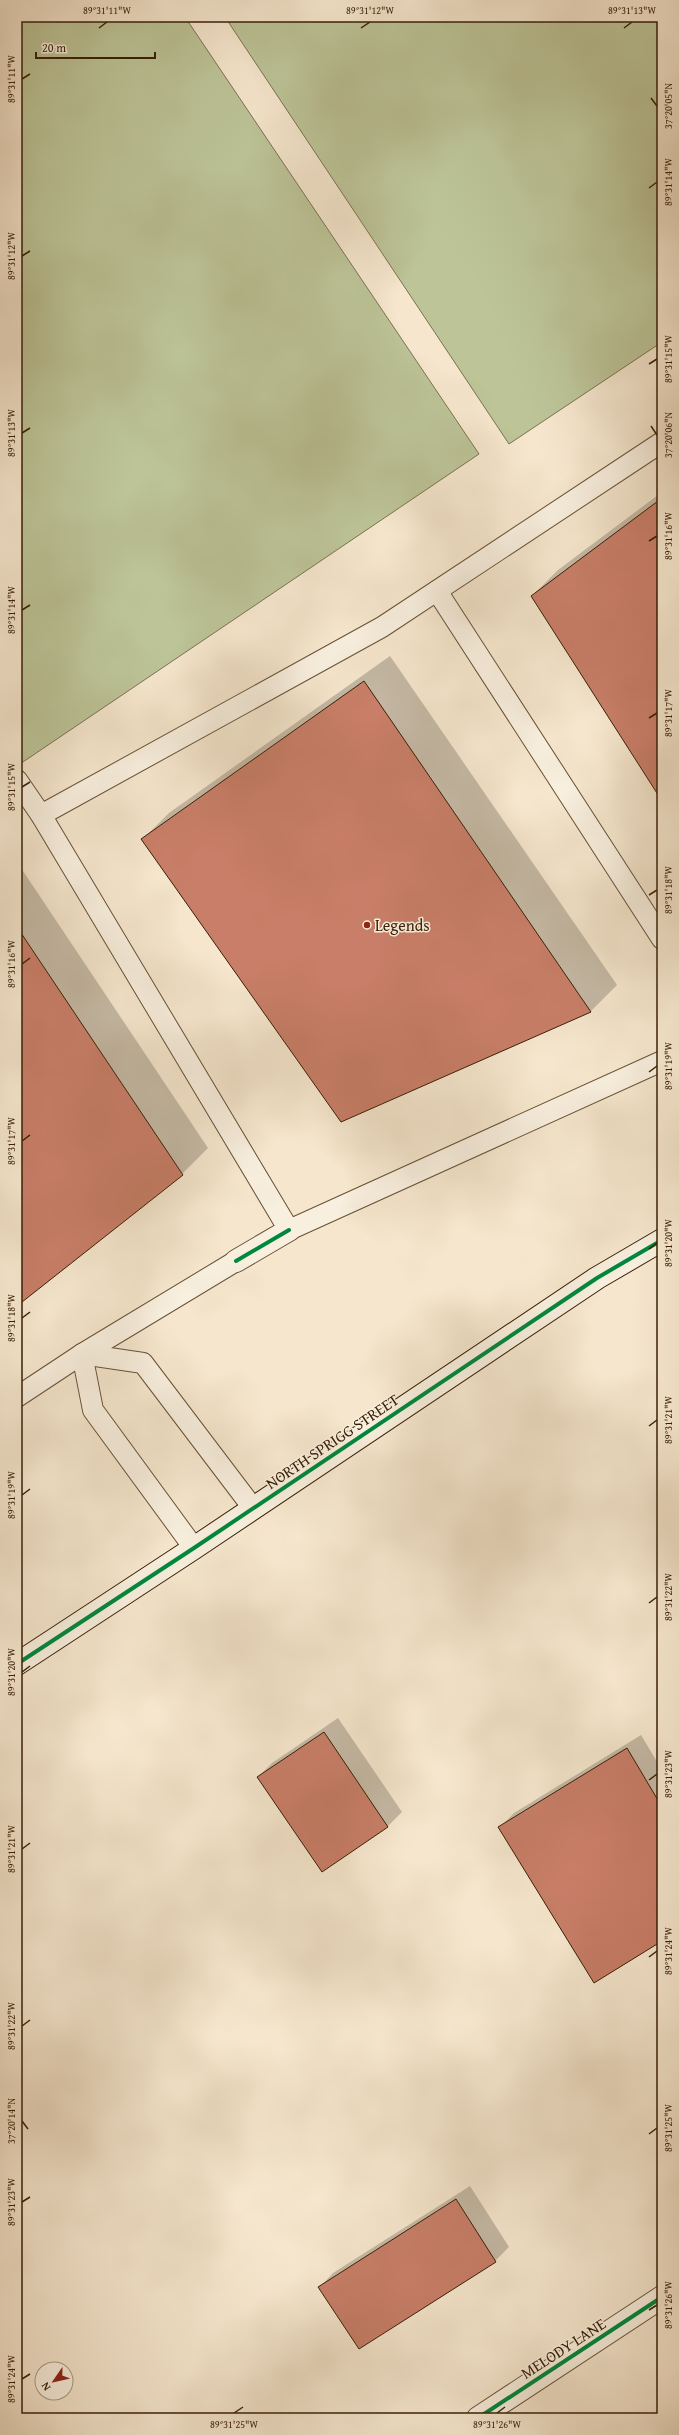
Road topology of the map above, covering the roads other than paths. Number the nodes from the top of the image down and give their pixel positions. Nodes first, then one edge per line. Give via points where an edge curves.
1 (662, 442) edge
2 (437, 591) junction
3 (17, 780) edge
4 (41, 815) junction
5 (662, 939) edge
6 (662, 1061) edge
7 (289, 1230) junction
8 (662, 1240) edge
9 (236, 1261) joint
10 (82, 1354) junction
11 (17, 1397) edge
12 (253, 1508) junction
13 (194, 1548) junction
14 (17, 1664) edge
15 (662, 2297) edge
16 (478, 2418) edge

1 - 2 lane
2 - 4 lane via 382,627
2 - 5 lane
3 - 4 lane
4 - 7 lane
6 - 7 lane
7 - 9 main road
8 - 12 main road, NORTH SPRIGG STREET via 597,1278
9 - 10 lane
10 - 11 lane
10 - 12 lane via 143,1363
10 - 13 lane via 93,1410
12 - 13 main road, NORTH SPRIGG STREET
13 - 14 main road, NORTH SPRIGG STREET
15 - 16 main road, MELODY LANE

